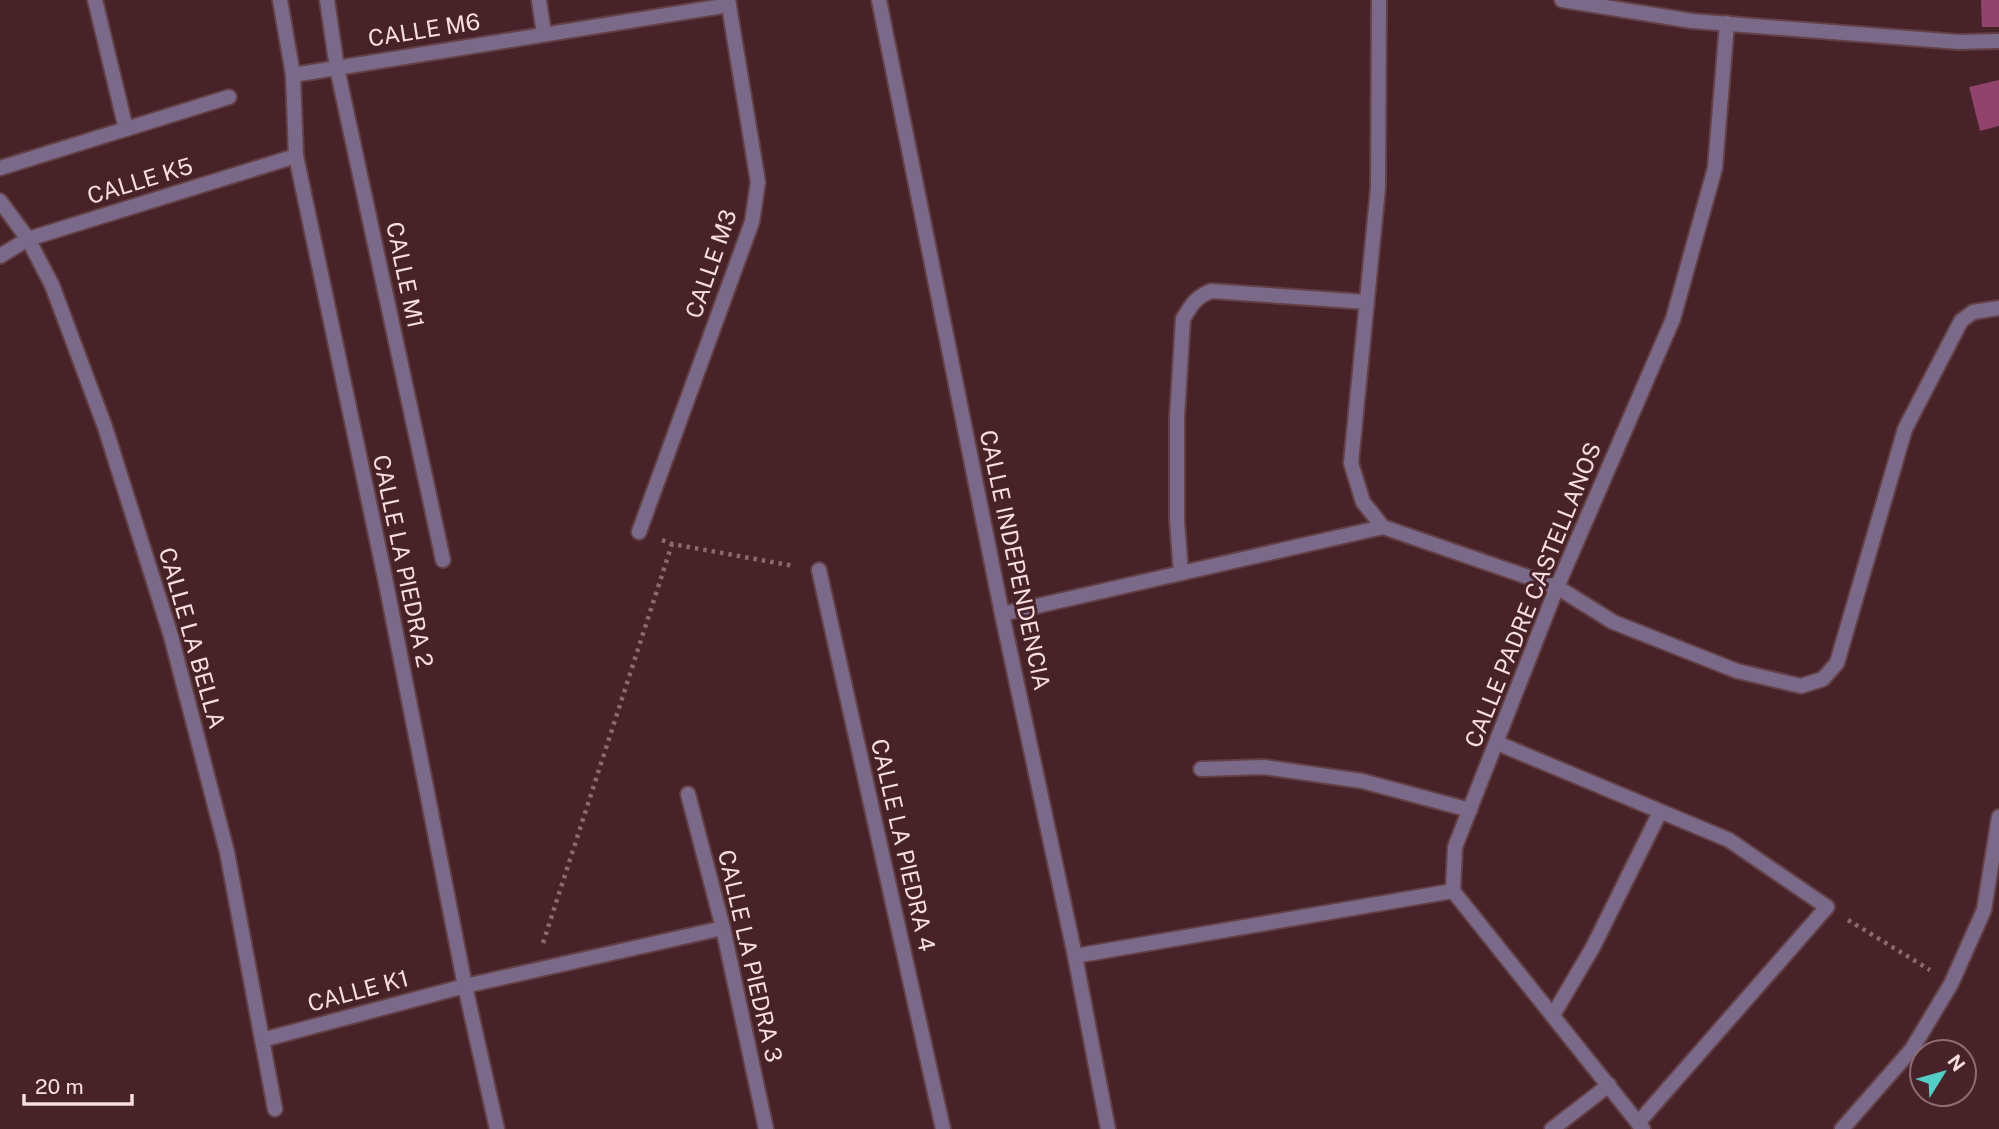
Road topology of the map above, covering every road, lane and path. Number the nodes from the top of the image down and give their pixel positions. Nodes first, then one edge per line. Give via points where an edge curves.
1 (95, 0) edge
2 (280, 0) edge
3 (327, 0) edge
4 (538, 0) edge
5 (879, 0) edge
6 (1379, 0) edge
7 (1562, 0) edge
8 (728, 2) edge
9 (1727, 23) junction
10 (544, 34) junction
11 (1999, 41) edge
12 (337, 68) junction
13 (293, 75) junction
14 (229, 97) dead end
15 (126, 129) junction
16 (296, 156) junction
17 (0, 168) edge
18 (0, 201) edge
19 (28, 239) junction
20 (0, 256) edge
21 (1367, 302) junction
22 (1999, 308) edge
23 (1383, 527) junction
24 (639, 532) joint
25 (672, 544) junction
26 (443, 560) dead end
27 (819, 570) joint
28 (1181, 573) junction
29 (1557, 587) junction
30 (1002, 614) junction
31 (1497, 743) junction
32 (1201, 769) dead end
33 (688, 794) dead end
34 (1470, 810) junction
35 (1660, 812) junction
36 (1999, 817) edge
37 (1453, 891) junction
38 (1827, 907) junction
39 (1984, 910) junction
40 (1999, 913) edge
41 (723, 928) junction
42 (1075, 956) junction
43 (534, 971) junction
44 (1951, 984) junction
45 (465, 986) junction
46 (1553, 1015) junction
47 (262, 1040) junction
48 (1609, 1085) junction
49 (275, 1109) dead end
50 (1641, 1126) edge
51 (497, 1129) edge
52 (766, 1129) edge
53 (943, 1129) edge
54 (1108, 1129) edge
55 (1552, 1129) edge
56 (1842, 1129) edge

1 - 15 street
2 - 13 street, CALLE LA PIEDRA 2
3 - 12 street, CALLE M1
4 - 10 street
5 - 30 street, CALLE INDEPENDENCIA
6 - 21 street via 1378,188
7 - 9 street
8 - 10 street, CALLE M6
8 - 24 street, CALLE M3 via 758,183 752,222
9 - 11 street via 1959,42
9 - 29 street, CALLE PADRE CASTELLANOS via 1715,168 1673,319
10 - 12 street, CALLE M6
12 - 13 street, CALLE M6
12 - 26 street, CALLE M1
13 - 16 street, CALLE LA PIEDRA 2
14 - 15 street
15 - 17 street
16 - 19 street, CALLE K5
16 - 45 street, CALLE LA PIEDRA 2
18 - 19 street, CALLE LA BELLA
19 - 20 street, CALLE K5
19 - 47 street, CALLE LA BELLA via 52,285 105,427 171,636 227,852
21 - 23 street via 1351,463 1363,502
21 - 28 street via 1211,291 1190,305 1184,319 1177,417
22 - 29 street via 1973,312 1961,321 1905,429 1837,663 1823,679 1801,686 1737,671 1613,622
23 - 28 street
23 - 29 street
24 - 25 path
25 - 27 path
25 - 43 path
27 - 53 street, CALLE LA PIEDRA 4
28 - 30 street
29 - 31 street, CALLE PADRE CASTELLANOS
30 - 42 street, CALLE INDEPENDENCIA
31 - 34 street, CALLE PADRE CASTELLANOS
31 - 35 street
32 - 34 street via 1264,767 1362,781
33 - 41 street, CALLE LA PIEDRA 3
34 - 37 street, CALLE PADRE CASTELLANOS via 1455,847
35 - 38 street via 1729,840
35 - 46 street via 1593,947
36 - 39 street
37 - 42 street
37 - 46 street
38 - 44 path
38 - 50 street
39 - 40 street
39 - 44 street
41 - 43 street, CALLE K1
41 - 52 street, CALLE LA PIEDRA 3
42 - 54 street, CALLE INDEPENDENCIA
43 - 45 street, CALLE K1
44 - 56 street via 1912,1049
45 - 47 street, CALLE K1
45 - 51 street, CALLE LA PIEDRA 2
46 - 48 street
47 - 49 street, CALLE LA BELLA
48 - 50 street
48 - 55 street

